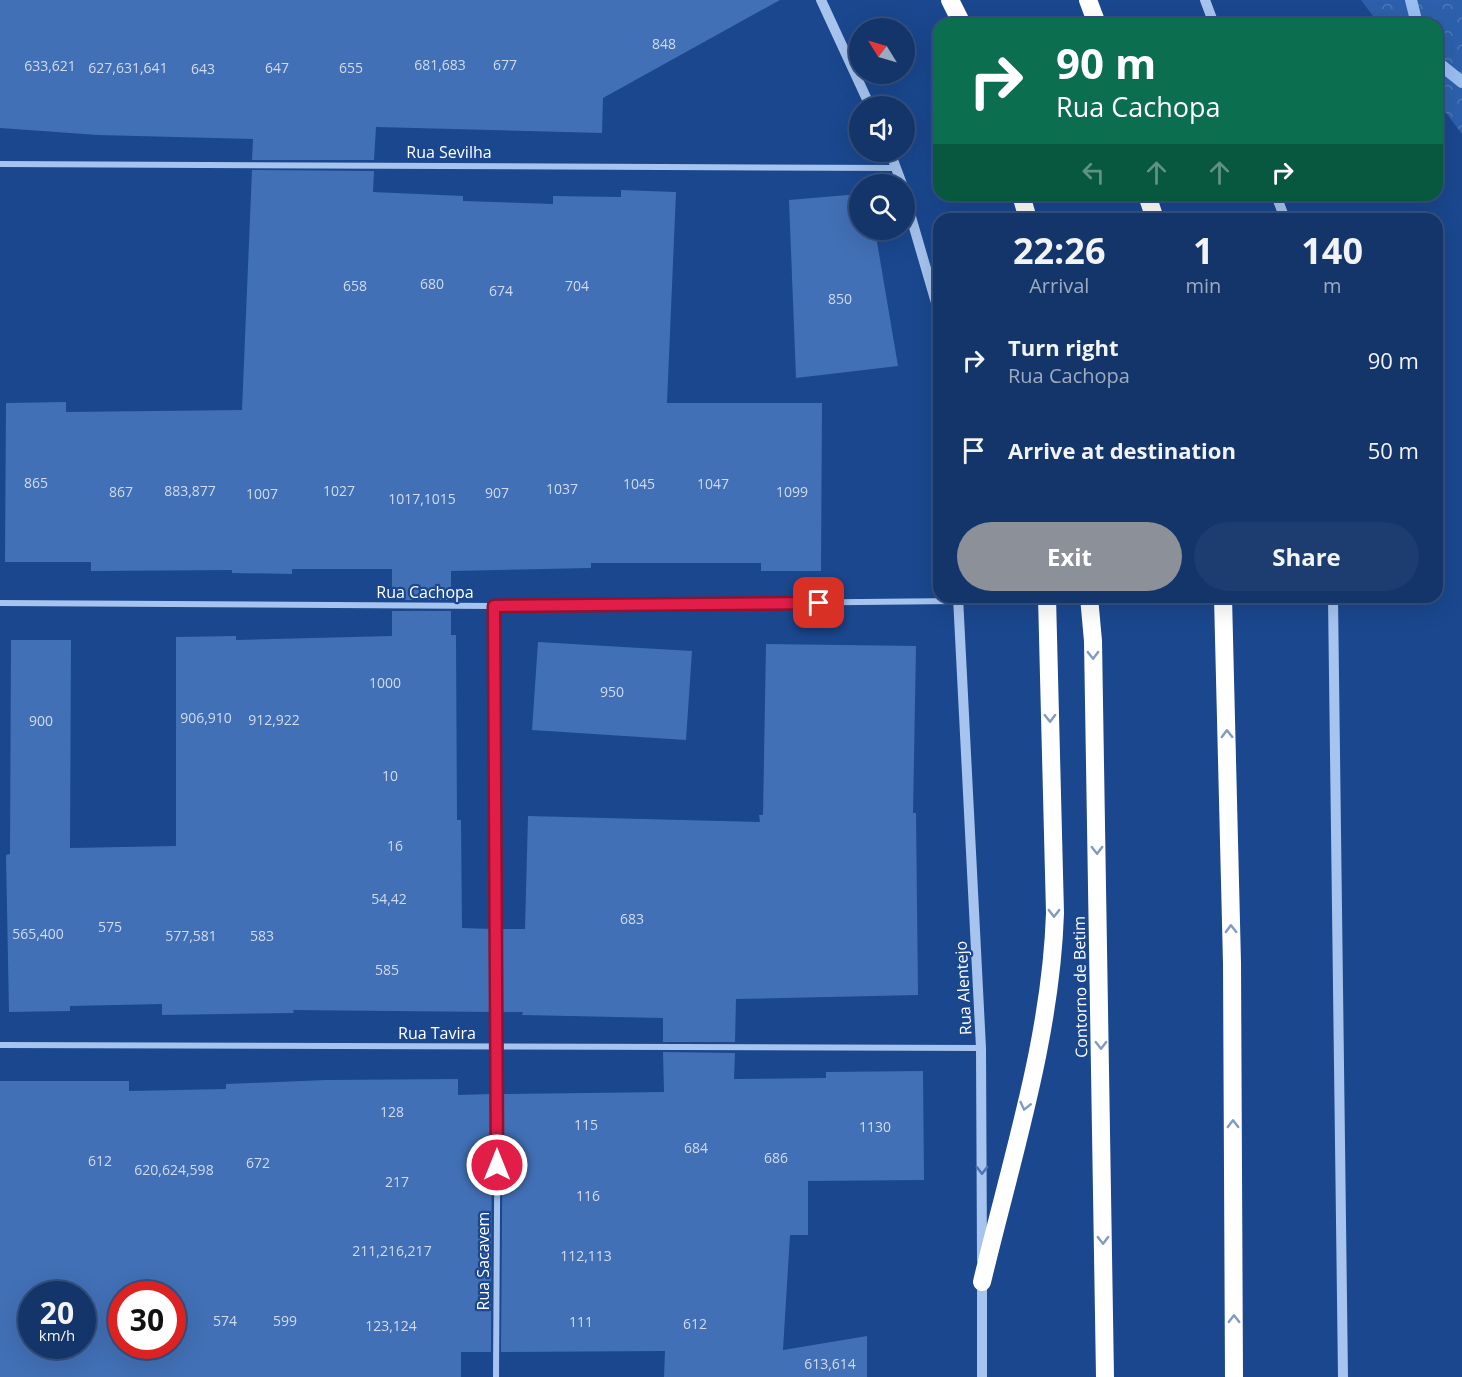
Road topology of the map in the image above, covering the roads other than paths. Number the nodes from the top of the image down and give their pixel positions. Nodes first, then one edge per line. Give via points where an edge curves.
1 (822, 0) edge
2 (950, 0) edge
3 (1088, 0) edge
4 (1205, 0) edge
5 (959, 18) edge
6 (1095, 18) edge
7 (1212, 18) edge
8 (865, 96) edge
9 (894, 162) edge
10 (0, 164) edge
11 (897, 168) junction
12 (899, 174) edge
13 (915, 230) edge
14 (933, 292) edge
15 (933, 599) edge
16 (0, 603) edge
17 (958, 603) edge
18 (1047, 603) edge
19 (1090, 603) edge
20 (1223, 603) edge
21 (1333, 603) edge
22 (494, 606) junction
23 (0, 1045) edge
24 (498, 1047) junction
25 (981, 1048) junction
26 (982, 1282) junction
27 (496, 1377) edge
28 (982, 1377) edge
29 (1105, 1377) edge
30 (1234, 1377) edge
31 (1343, 1377) edge

1 - 8 street
2 - 5 highway
3 - 6 highway
4 - 7 street
9 - 11 street
10 - 11 street, Rua Sevilha
11 - 12 street
13 - 14 street
15 - 22 street, Rua Cachopa
16 - 22 street, Rua Cachopa
17 - 25 street, Rua Alentejo
18 -> 26 highway via 1053,958 1038,1050
19 -> 29 highway, Contorno de Betim via 1100,963
30 -> 20 highway via 1232,951
21 - 31 street
22 - 24 street, Rua Sacavem
23 - 24 street, Rua Tavira
24 - 25 street, Rua Tavira
24 - 27 street, Rua Sacavem
25 -> 26 street, Rua Alentejo
26 - 28 street, Rua Alentejo

